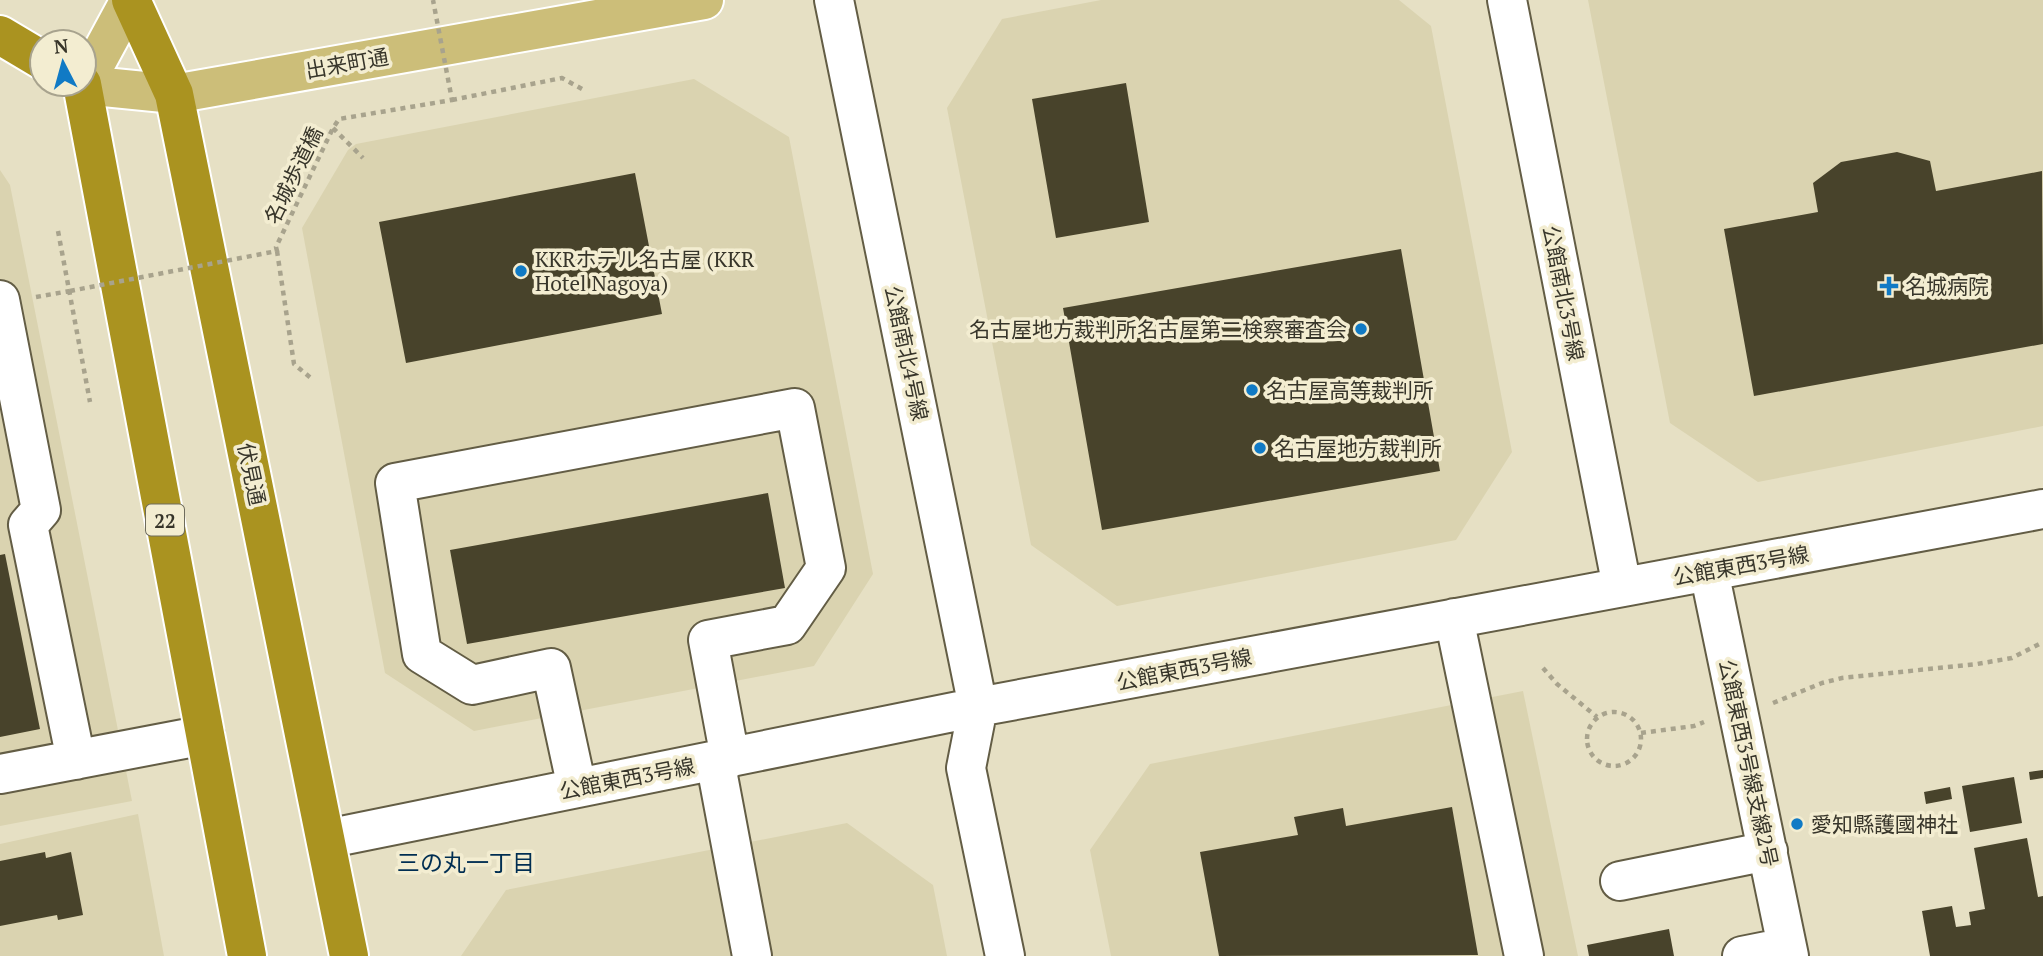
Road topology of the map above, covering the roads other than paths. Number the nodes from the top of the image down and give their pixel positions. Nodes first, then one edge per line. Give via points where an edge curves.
1 (131, 0) edge
2 (704, 0) edge
3 (834, 0) edge
4 (1507, 0) edge
5 (0, 35) edge
6 (28, 52) edge
7 (98, 58) edge
8 (98, 86) edge
9 (174, 94) junction
10 (86, 98) edge
11 (16, 299) edge
12 (2043, 509) edge
13 (1709, 570) junction
14 (1622, 587) junction
15 (1454, 618) junction
16 (978, 707) junction
17 (205, 735) junction
18 (722, 759) junction
19 (76, 760) junction
20 (0, 774) edge
21 (577, 788) junction
22 (326, 839) junction
23 (1768, 851) junction
24 (1620, 881) dead end
25 (345, 946) edge
26 (1788, 951) edge
27 (247, 956) edge
28 (752, 956) edge
29 (1004, 956) edge
30 (1524, 956) edge
31 (1742, 956) edge

1 - 7 main road
1 - 9 highway, 伏見通
2 - 9 main road, 出来町通
3 - 16 street, 公館南北4号線
4 - 14 street, 公館南北3号線
5 - 6 highway
8 - 9 main road, 出来町通
9 - 22 highway, 伏見通
10 - 17 highway, 22
11 - 19 street via 41,510 28,525
12 - 13 street, 公館東西3号線
13 - 14 street, 公館東西3号線
13 - 23 street, 公館東西3号線支線2号
14 - 15 street, 公館東西3号線
15 - 16 street, 公館東西3号線
15 - 30 street
16 - 18 street, 公館東西3号線
16 - 29 street via 966,768
17 - 19 street
17 - 27 highway, 22
18 - 21 street, 公館東西3号線
18 - 21 street via 708,640 787,625 826,568 795,408 395,483 422,654 472,685 551,668
18 - 28 street
19 - 20 street
21 - 22 street, 公館東西3号線
22 - 25 highway, 伏見通
23 - 24 street
23 - 26 street, 公館東西3号線支線2号
26 - 31 street

